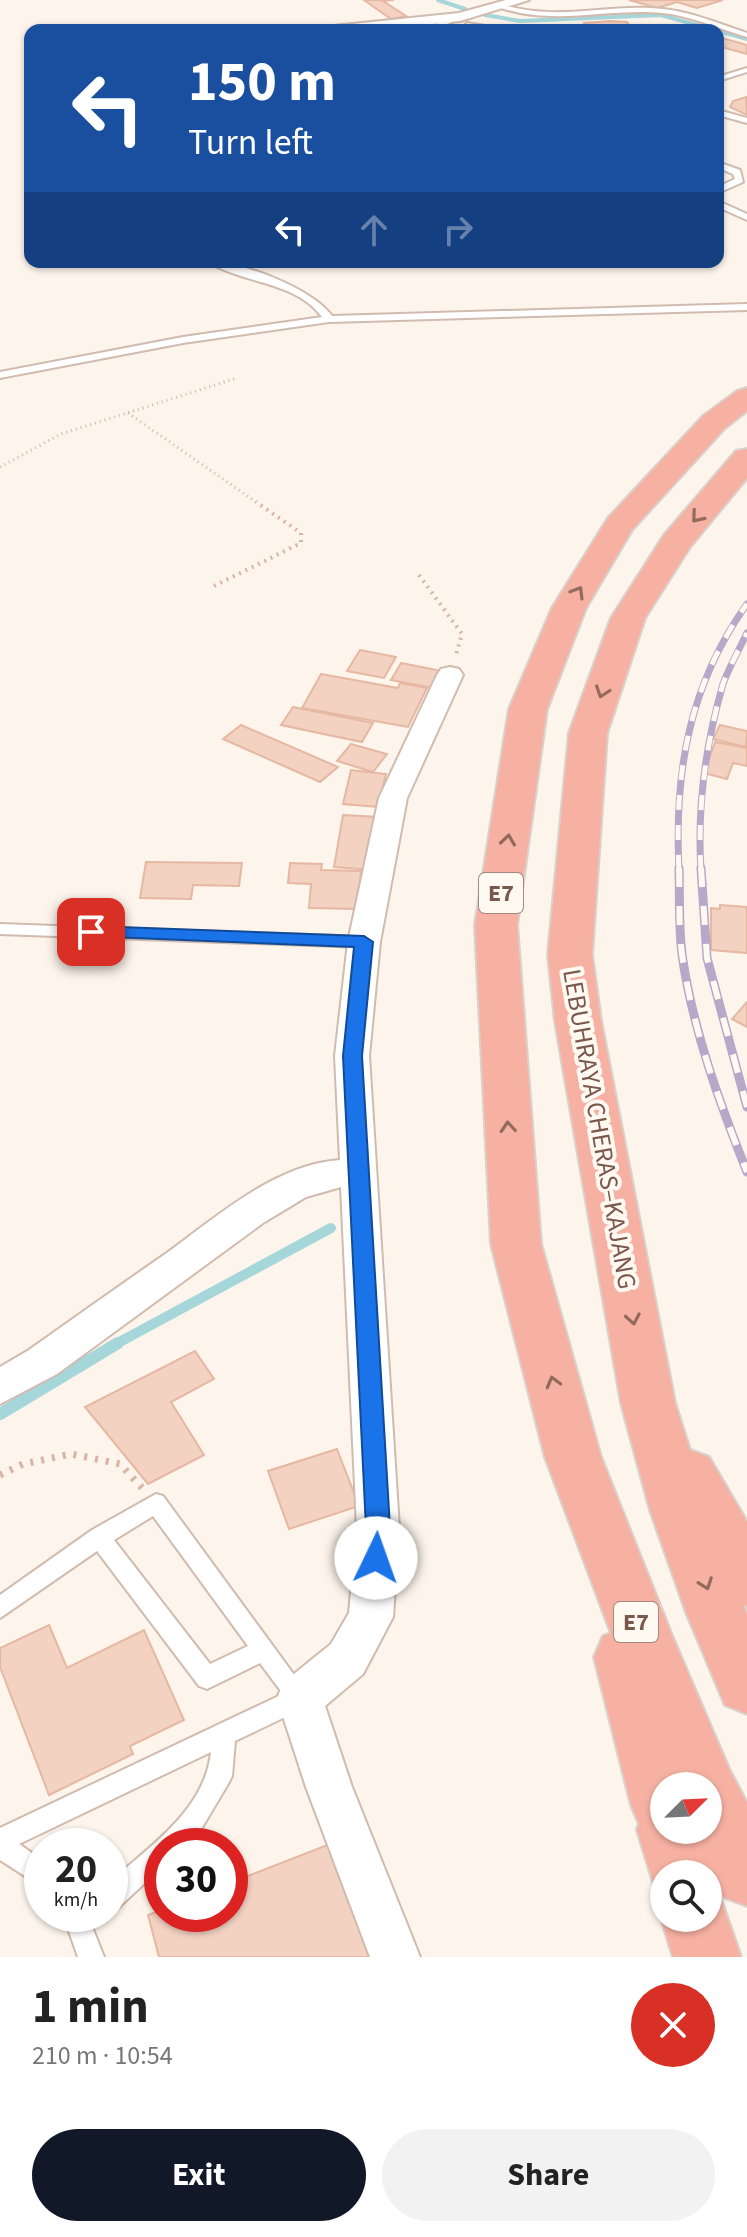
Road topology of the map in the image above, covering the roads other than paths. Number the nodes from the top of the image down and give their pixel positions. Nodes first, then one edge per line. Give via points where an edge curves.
1 (522, 0) edge
2 (503, 7) junction
3 (464, 21) junction
4 (429, 24) edge
5 (451, 24) edge
6 (475, 24) edge
7 (707, 24) edge
8 (724, 29) edge
9 (747, 35) edge
10 (747, 70) edge
11 (724, 77) edge
12 (724, 114) edge
13 (747, 121) edge
14 (724, 167) edge
15 (724, 187) edge
16 (724, 207) edge
17 (747, 217) edge
18 (230, 268) edge
19 (747, 307) edge
20 (329, 319) junction
21 (0, 375) edge
22 (747, 397) edge
23 (747, 458) edge
24 (450, 675) road end
25 (0, 929) edge
26 (364, 942) junction
27 (359, 1172) junction
28 (0, 1387) edge
29 (648, 1403) junction
30 (573, 1457) junction
31 (99, 1537) junction
32 (747, 1578) edge
33 (0, 1608) edge
34 (264, 1649) junction
35 (747, 1684) edge
36 (300, 1698) junction
37 (224, 1734) junction
38 (655, 1772) edge
39 (698, 1772) edge
40 (722, 1822) edge
41 (187, 1828) edge
42 (0, 1843) edge
43 (24, 1861) edge
44 (144, 1867) edge
45 (747, 1873) edge
46 (128, 1882) edge
47 (86, 1932) edge
48 (699, 1932) edge
49 (91, 1957) edge
50 (395, 1957) edge
51 (707, 1957) edge

1 - 2 street
2 - 3 street
2 - 7 lane via 549,16 660,11
3 - 4 street
3 - 5 lane
3 - 6 lane
8 - 9 lane
10 - 11 lane
12 - 13 lane
14 - 15 lane via 737,172 740,180
16 - 17 lane
18 - 20 lane via 314,303
19 - 20 lane
20 - 21 lane
30 -> 22 highway, E7 via 516,1244 496,925 528,709 569,608 619,525 714,422
23 -> 29 highway, LEBUHRAYA CHERAS–KAJANG via 676,542 628,618 588,733 570,955
24 - 26 street via 393,798
25 - 26 lane
26 - 27 street via 352,1056
27 - 28 street via 329,1174 293,1187
27 - 36 street via 378,1528 371,1617 347,1659
29 - 32 highway
29 -> 35 highway, LEBUHRAYA CHERAS–KAJANG via 679,1510
30 - 38 highway
30 - 39 highway, E7
31 - 33 lane
31 - 34 lane via 207,1678
31 - 34 lane via 156,1503
34 - 36 lane
36 - 37 lane
36 - 50 street
37 - 41 lane via 220,1776
37 - 42 lane
40 - 45 highway
42 - 43 lane
44 - 46 lane
47 - 49 lane
48 - 51 highway

